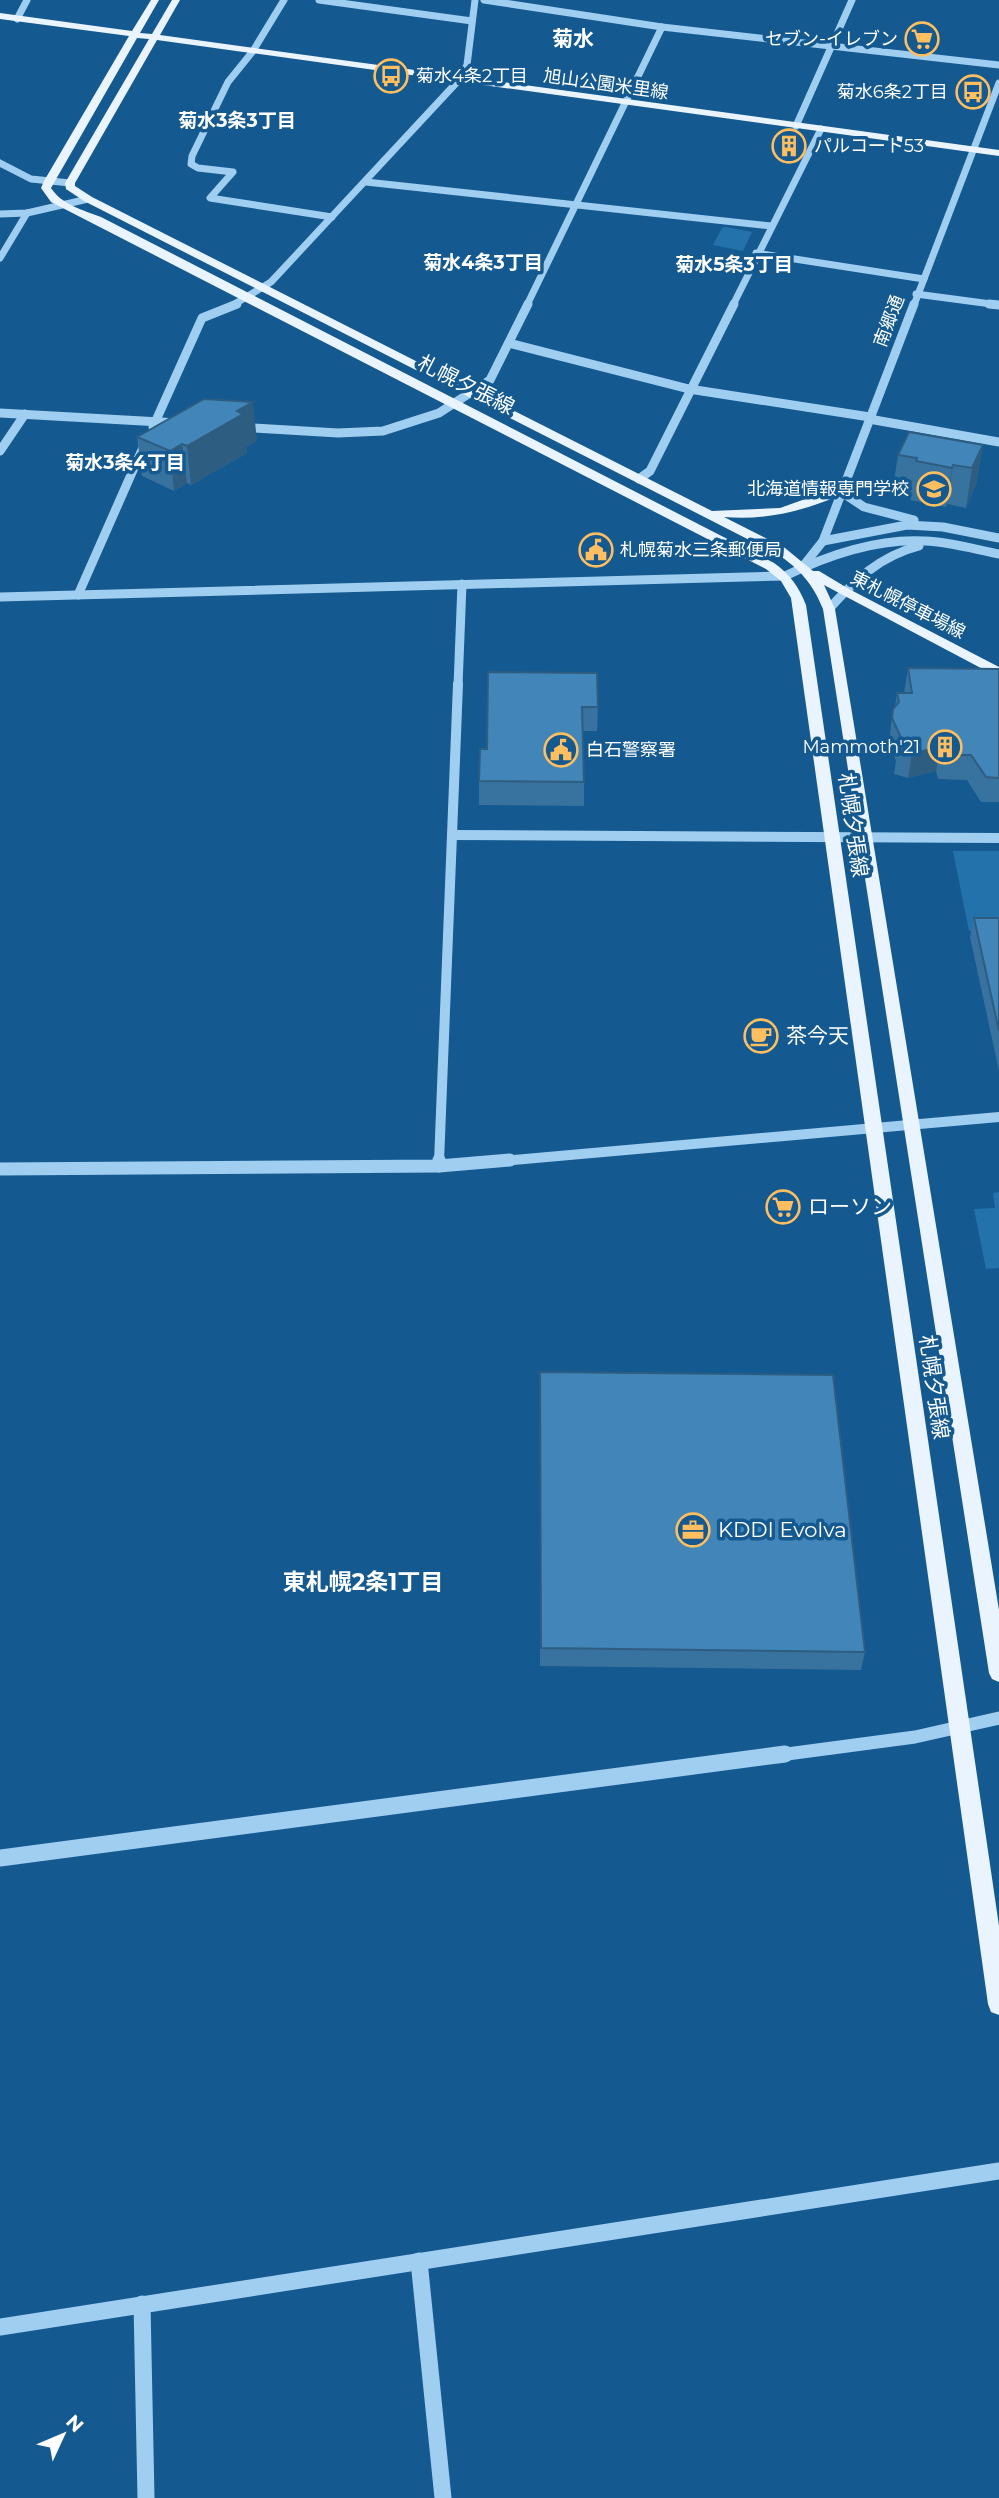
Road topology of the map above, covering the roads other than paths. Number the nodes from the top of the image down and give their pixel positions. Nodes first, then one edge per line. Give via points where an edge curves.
1 (27, 0) edge
2 (155, 0) edge
3 (176, 0) edge
4 (284, 0) edge
5 (319, 0) edge
6 (475, 0) edge
7 (484, 0) edge
8 (852, 0) edge
9 (0, 16) edge
10 (17, 19) junction
11 (472, 21) junction
12 (662, 27) junction
13 (137, 35) junction
14 (155, 37) junction
15 (832, 47) junction
16 (253, 51) junction
17 (999, 65) edge
18 (459, 80) junction
19 (999, 83) edge
20 (628, 102) junction
21 (796, 126) junction
22 (821, 129) junction
23 (973, 149) junction
24 (999, 153) edge
25 (0, 163) edge
26 (49, 181) junction
27 (366, 182) junction
28 (70, 183) junction
29 (88, 199) junction
30 (63, 205) junction
31 (577, 206) junction
32 (27, 213) junction
33 (0, 214) edge
34 (332, 217) junction
35 (771, 226) junction
36 (756, 253) junction
37 (0, 258) edge
38 (924, 279) junction
39 (262, 288) junction
40 (916, 294) junction
41 (247, 298) junction
42 (999, 306) edge
43 (509, 343) junction
44 (689, 388) junction
45 (470, 394) junction
46 (454, 404) junction
47 (0, 413) edge
48 (25, 414) junction
49 (870, 418) junction
50 (155, 422) junction
51 (192, 424) edge
52 (232, 427) edge
53 (999, 442) edge
54 (0, 451) edge
55 (639, 479) junction
56 (840, 491) junction
57 (703, 511) junction
58 (943, 527) junction
59 (999, 538) edge
60 (822, 541) junction
61 (940, 542) junction
62 (999, 554) edge
63 (803, 567) junction
64 (785, 576) junction
65 (462, 584) junction
66 (844, 592) junction
67 (78, 595) junction
68 (0, 597) edge
69 (829, 609) junction
70 (999, 672) edge
71 (452, 835) junction
72 (831, 837) junction
73 (866, 838) junction
74 (999, 838) edge
75 (999, 1117) edge
76 (912, 1124) junction
77 (873, 1128) junction
78 (439, 1166) junction
79 (0, 1169) edge
80 (999, 1673) edge
81 (999, 1718) edge
82 (960, 1727) junction
83 (0, 1858) edge
84 (999, 2004) edge
85 (999, 2171) edge
86 (419, 2261) junction
87 (142, 2304) junction
88 (0, 2327) edge
89 (146, 2498) edge
90 (443, 2498) edge

1 - 10 street
2 - 13 main road
3 - 14 main road
4 - 16 street
5 - 11 street
6 - 11 street
7 - 12 street
8 - 15 street
9 - 10 main road, 旭山公園米里線
10 - 13 main road, 旭山公園米里線
11 - 18 street via 467,65
12 - 15 street
12 - 20 street
13 - 14 main road, 旭山公園米里線
13 - 26 main road
14 - 16 main road, 旭山公園米里線
14 - 28 main road
15 - 17 street
15 - 21 street
16 - 18 main road, 旭山公園米里線
16 - 34 street via 228,82 191,164 233,172 210,198
18 - 20 main road, 旭山公園米里線
18 - 27 street
19 - 23 street, 南郷通
20 - 21 main road, 旭山公園米里線
20 - 31 street
21 - 22 main road, 旭山公園米里線
22 - 23 main road, 旭山公園米里線
22 - 35 street
23 - 24 main road, 旭山公園米里線
23 - 38 street, 南郷通
25 - 26 street
26 - 28 street
26 - 30 main road via 49,195
27 - 31 street
27 - 34 street
28 - 29 main road, 札幌夕張線
29 - 30 street
29 - 39 main road, 札幌夕張線
30 - 32 street
30 - 41 main road, 札幌夕張線
31 - 35 street
31 - 43 street
32 - 33 street
32 - 37 street
34 - 39 street
35 - 36 street
36 - 38 street
36 - 44 street
38 - 40 street, 南郷通
39 - 41 street
39 - 45 main road, 札幌夕張線
40 - 42 street
40 - 49 street, 南郷通
41 - 46 main road, 札幌夕張線
41 - 50 street via 202,318
43 - 44 street
43 - 45 street via 490,380
44 - 49 street
44 - 55 street via 650,471
45 - 46 street
45 - 55 main road, 札幌夕張線
46 - 52 street via 419,422 370,432
46 - 64 main road, 札幌夕張線
47 - 48 street
48 - 50 street
48 - 54 street
49 - 53 street
49 - 56 street, 南郷通
50 - 51 street
50 - 67 street
55 - 57 main road, 札幌夕張線
56 - 57 main road via 776,514
56 - 58 street via 864,507
56 - 60 street, 南郷通
57 - 63 main road, 札幌夕張線
58 - 59 street
58 - 60 street via 893,526
60 - 63 street, 南郷通
61 - 62 street
61 - 63 street via 904,541 842,553
61 - 66 street via 887,557
63 - 64 street
63 - 66 main road, 東札幌停車場線
63 - 69 main road, 札幌夕張線 via 824,592
64 - 65 street
64 - 72 main road, 札幌夕張線 via 800,605
65 - 67 street
65 - 71 street
66 - 69 street
66 - 70 main road, 東札幌停車場線
67 - 68 street
69 - 73 main road, 札幌夕張線
71 - 72 street
71 - 78 street
72 - 73 street
72 - 77 main road, 札幌夕張線
73 - 74 street
73 - 76 main road, 札幌夕張線
75 - 76 street
76 - 77 street
76 - 80 main road, 札幌夕張線
77 - 78 street
77 - 82 main road, 札幌夕張線
78 - 79 street
81 - 82 street
82 - 83 street via 915,1737
82 - 84 main road, 札幌夕張線
85 - 86 street
86 - 87 street
86 - 90 street
87 - 88 street
87 - 89 street

